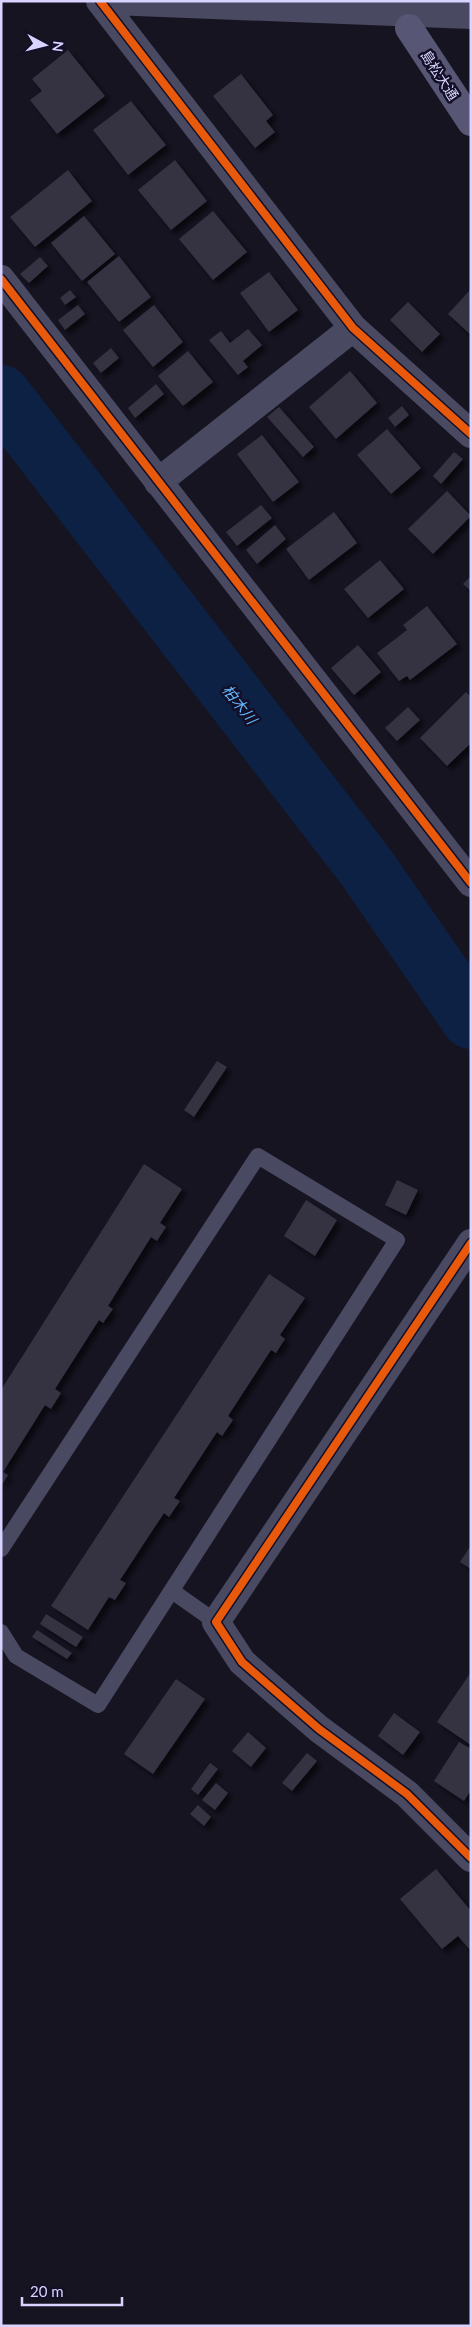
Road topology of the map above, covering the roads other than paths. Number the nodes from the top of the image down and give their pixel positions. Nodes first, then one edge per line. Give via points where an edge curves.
1 (100, 1) edge
2 (112, 1) edge
3 (471, 15) edge
4 (409, 28) dead end
5 (471, 122) edge
6 (1, 279) edge
7 (353, 328) junction
8 (471, 434) edge
9 (158, 482) junction
10 (471, 883) edge
11 (471, 1243) edge
12 (1, 1549) edge
13 (172, 1591) junction
14 (216, 1622) junction
15 (1, 1632) edge
16 (471, 1858) edge

1 - 7 street
2 - 3 street
4 - 5 street, 島松大通
6 - 9 street
7 - 8 street
7 - 9 street
9 - 10 street
11 - 14 street
12 - 13 lane via 258,1156 397,1240
13 - 14 lane
13 - 15 lane via 98,1705 16,1656
14 - 16 street via 242,1662 319,1729 407,1794

